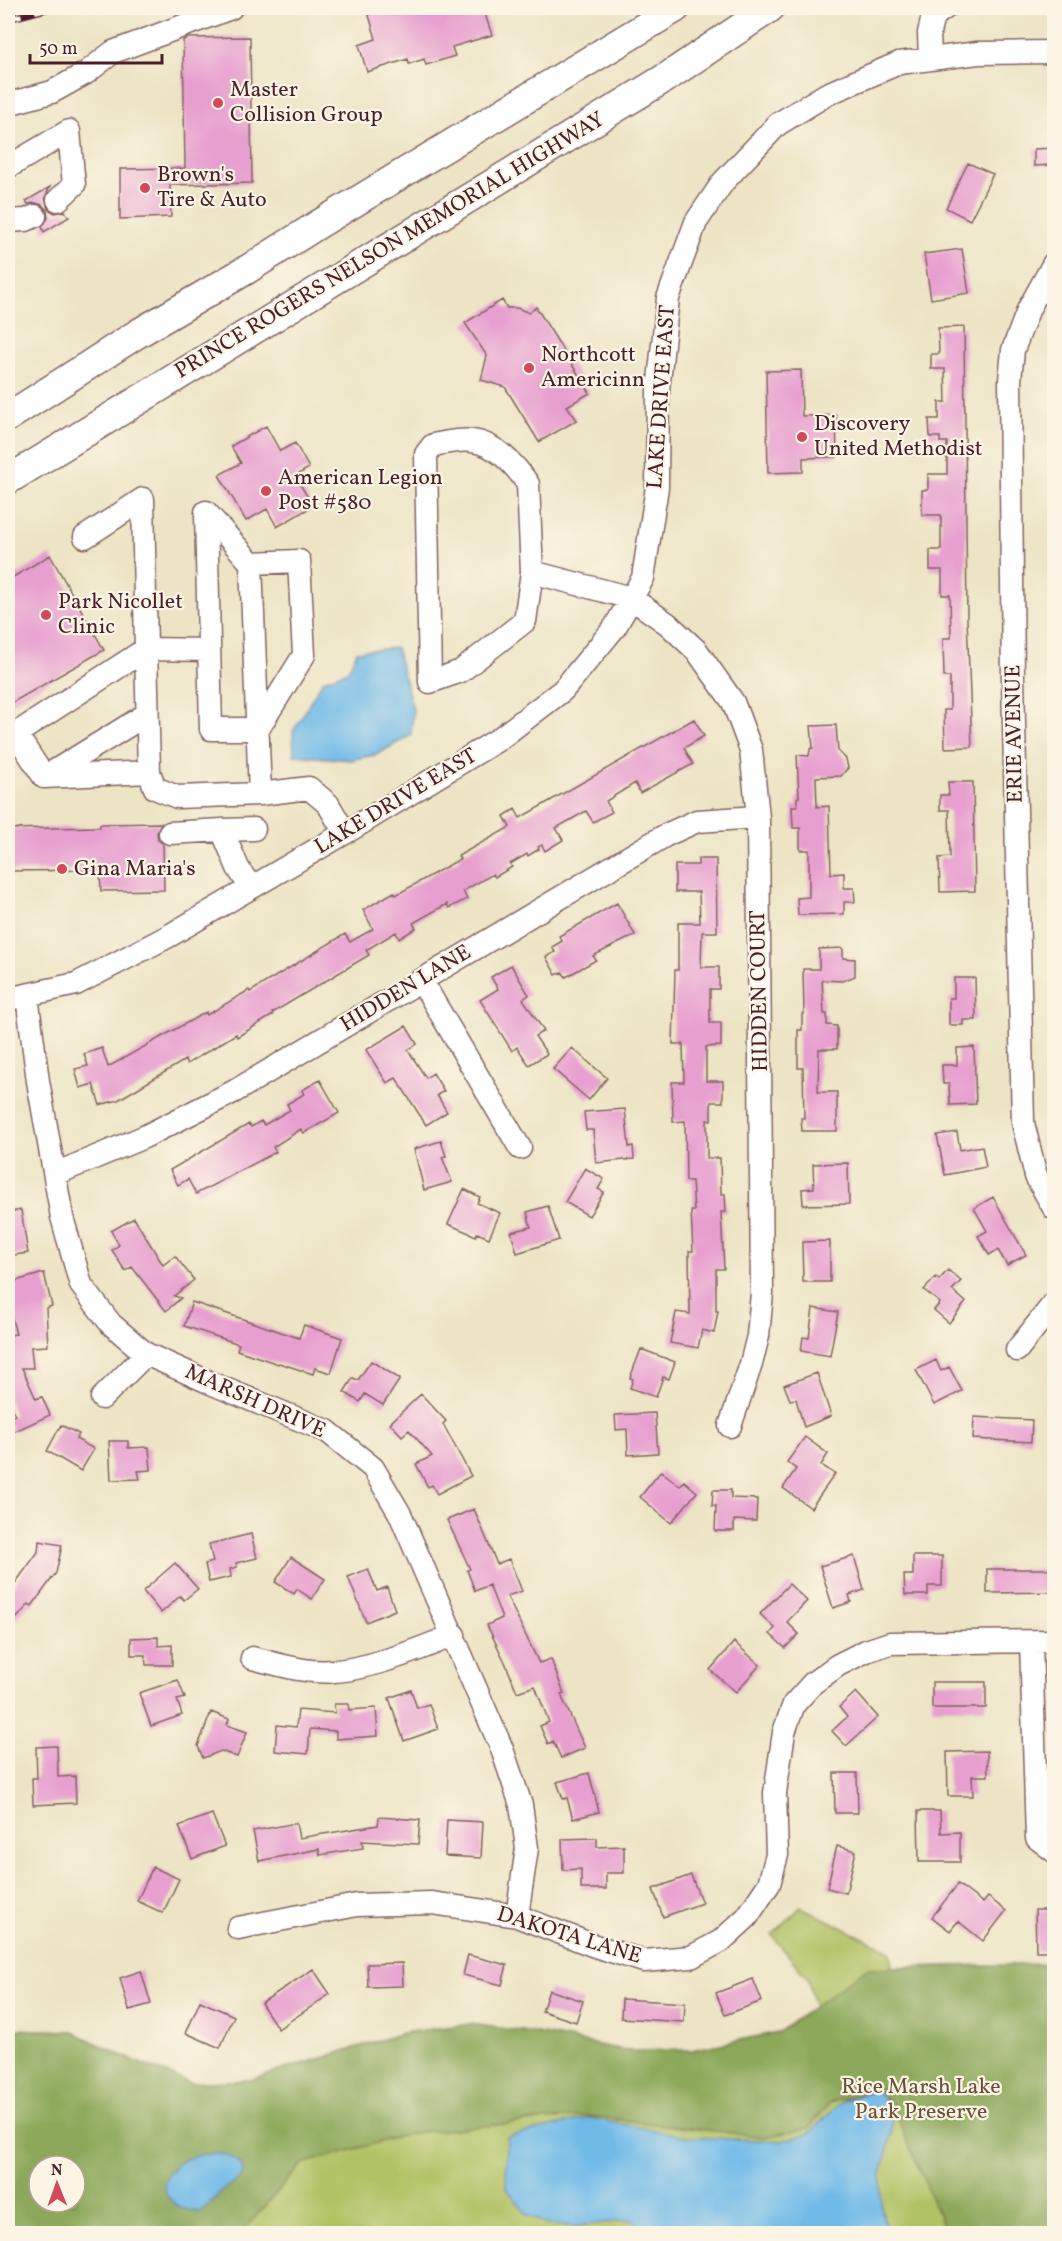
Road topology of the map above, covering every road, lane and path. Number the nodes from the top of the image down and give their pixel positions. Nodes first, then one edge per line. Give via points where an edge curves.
1 (231, 8) edge
2 (676, 8) edge
3 (770, 8) edge
4 (945, 8) edge
5 (1054, 52) edge
6 (930, 59) junction
7 (8, 104) edge
8 (8, 167) edge
9 (58, 200) dead end
10 (35, 216) dead end
11 (8, 221) edge
12 (1054, 263) edge
13 (8, 417) edge
14 (8, 480) edge
15 (85, 537) dead end
16 (251, 563) junction
17 (532, 572) junction
18 (631, 598) junction
19 (146, 649) junction
20 (208, 650) junction
21 (147, 714) junction
22 (258, 729) junction
23 (12, 736) edge
24 (149, 772) junction
25 (44, 777) junction
26 (260, 794) junction
27 (758, 817) junction
28 (254, 829) dead end
29 (222, 830) junction
30 (170, 833) dead end
31 (345, 833) junction
32 (251, 888) junction
33 (422, 980) junction
34 (17, 997) edge
35 (520, 1148) dead end
36 (55, 1174) junction
37 (1054, 1208) edge
38 (1054, 1303) edge
39 (1017, 1350) dead end
40 (146, 1354) junction
41 (102, 1398) dead end
42 (730, 1426) dead end
43 (454, 1635) junction
44 (1054, 1641) edge
45 (1031, 1642) junction
46 (252, 1658) dead end
47 (1054, 1851) edge
48 (517, 1916) junction
49 (237, 1928) dead end

1 - 7 street via 113,52 86,74 52,92
2 - 13 main road via 137,334
3 - 14 main road, PRINCE ROGERS NELSON MEMORIAL HIGHWAY via 670,75
4 - 6 street via 933,16
5 - 6 street, LAKE DRIVE EAST via 978,53
6 - 18 street, LAKE DRIVE EAST via 899,63 854,82 778,124 723,182 696,222 668,298 658,390 657,487 642,578
8 - 9 street via 69,131 74,185
10 - 11 street
12 - 37 street, ERIE AVENUE via 1029,308 1013,350 1010,380 1023,1123 1036,1176
15 - 19 street via 143,499
16 - 20 street via 206,512
16 - 22 street
16 - 22 street via 299,561 304,655
17 - 17 street via 528,484 520,472 495,449 472,441 433,445 426,454 430,682 461,671 525,621
17 - 18 street
18 - 27 street, HIDDEN COURT via 697,651 734,702 751,750
18 - 31 street, LAKE DRIVE EAST via 615,627 563,690 499,739
19 - 20 street
19 - 21 street
19 - 23 street
20 - 22 street via 210,729
21 - 24 street
21 - 25 street
22 - 26 street
23 - 25 street
24 - 25 street
24 - 26 street via 154,788 177,796
26 - 31 street via 309,788 328,804
27 - 33 street, HIDDEN LANE via 697,821 666,835
27 - 42 street, HIDDEN COURT via 762,1293 752,1364
28 - 29 street
29 - 30 street
29 - 32 street
31 - 32 street, LAKE DRIVE EAST
32 - 34 street, LAKE DRIVE EAST via 76,984
33 - 35 street
33 - 36 street, HIDDEN LANE via 235,1091 144,1137
34 - 36 street, MARSH DRIVE via 39,1081
36 - 40 street, MARSH DRIVE via 81,1285 111,1324
38 - 39 street
40 - 41 street
40 - 43 street, MARSH DRIVE via 327,1431 373,1468 400,1514
43 - 46 street via 416,1650 334,1672
43 - 48 street, MARSH DRIVE via 522,1805 527,1848
44 - 45 street, DAKOTA LANE
45 - 47 street via 1037,1838
45 - 48 street, DAKOTA LANE via 890,1643 838,1665 813,1683 794,1704 784,1732 775,1793 777,1855 766,1892 721,1941 691,1957 644,1961
48 - 49 street, DAKOTA LANE via 432,1903 357,1905

